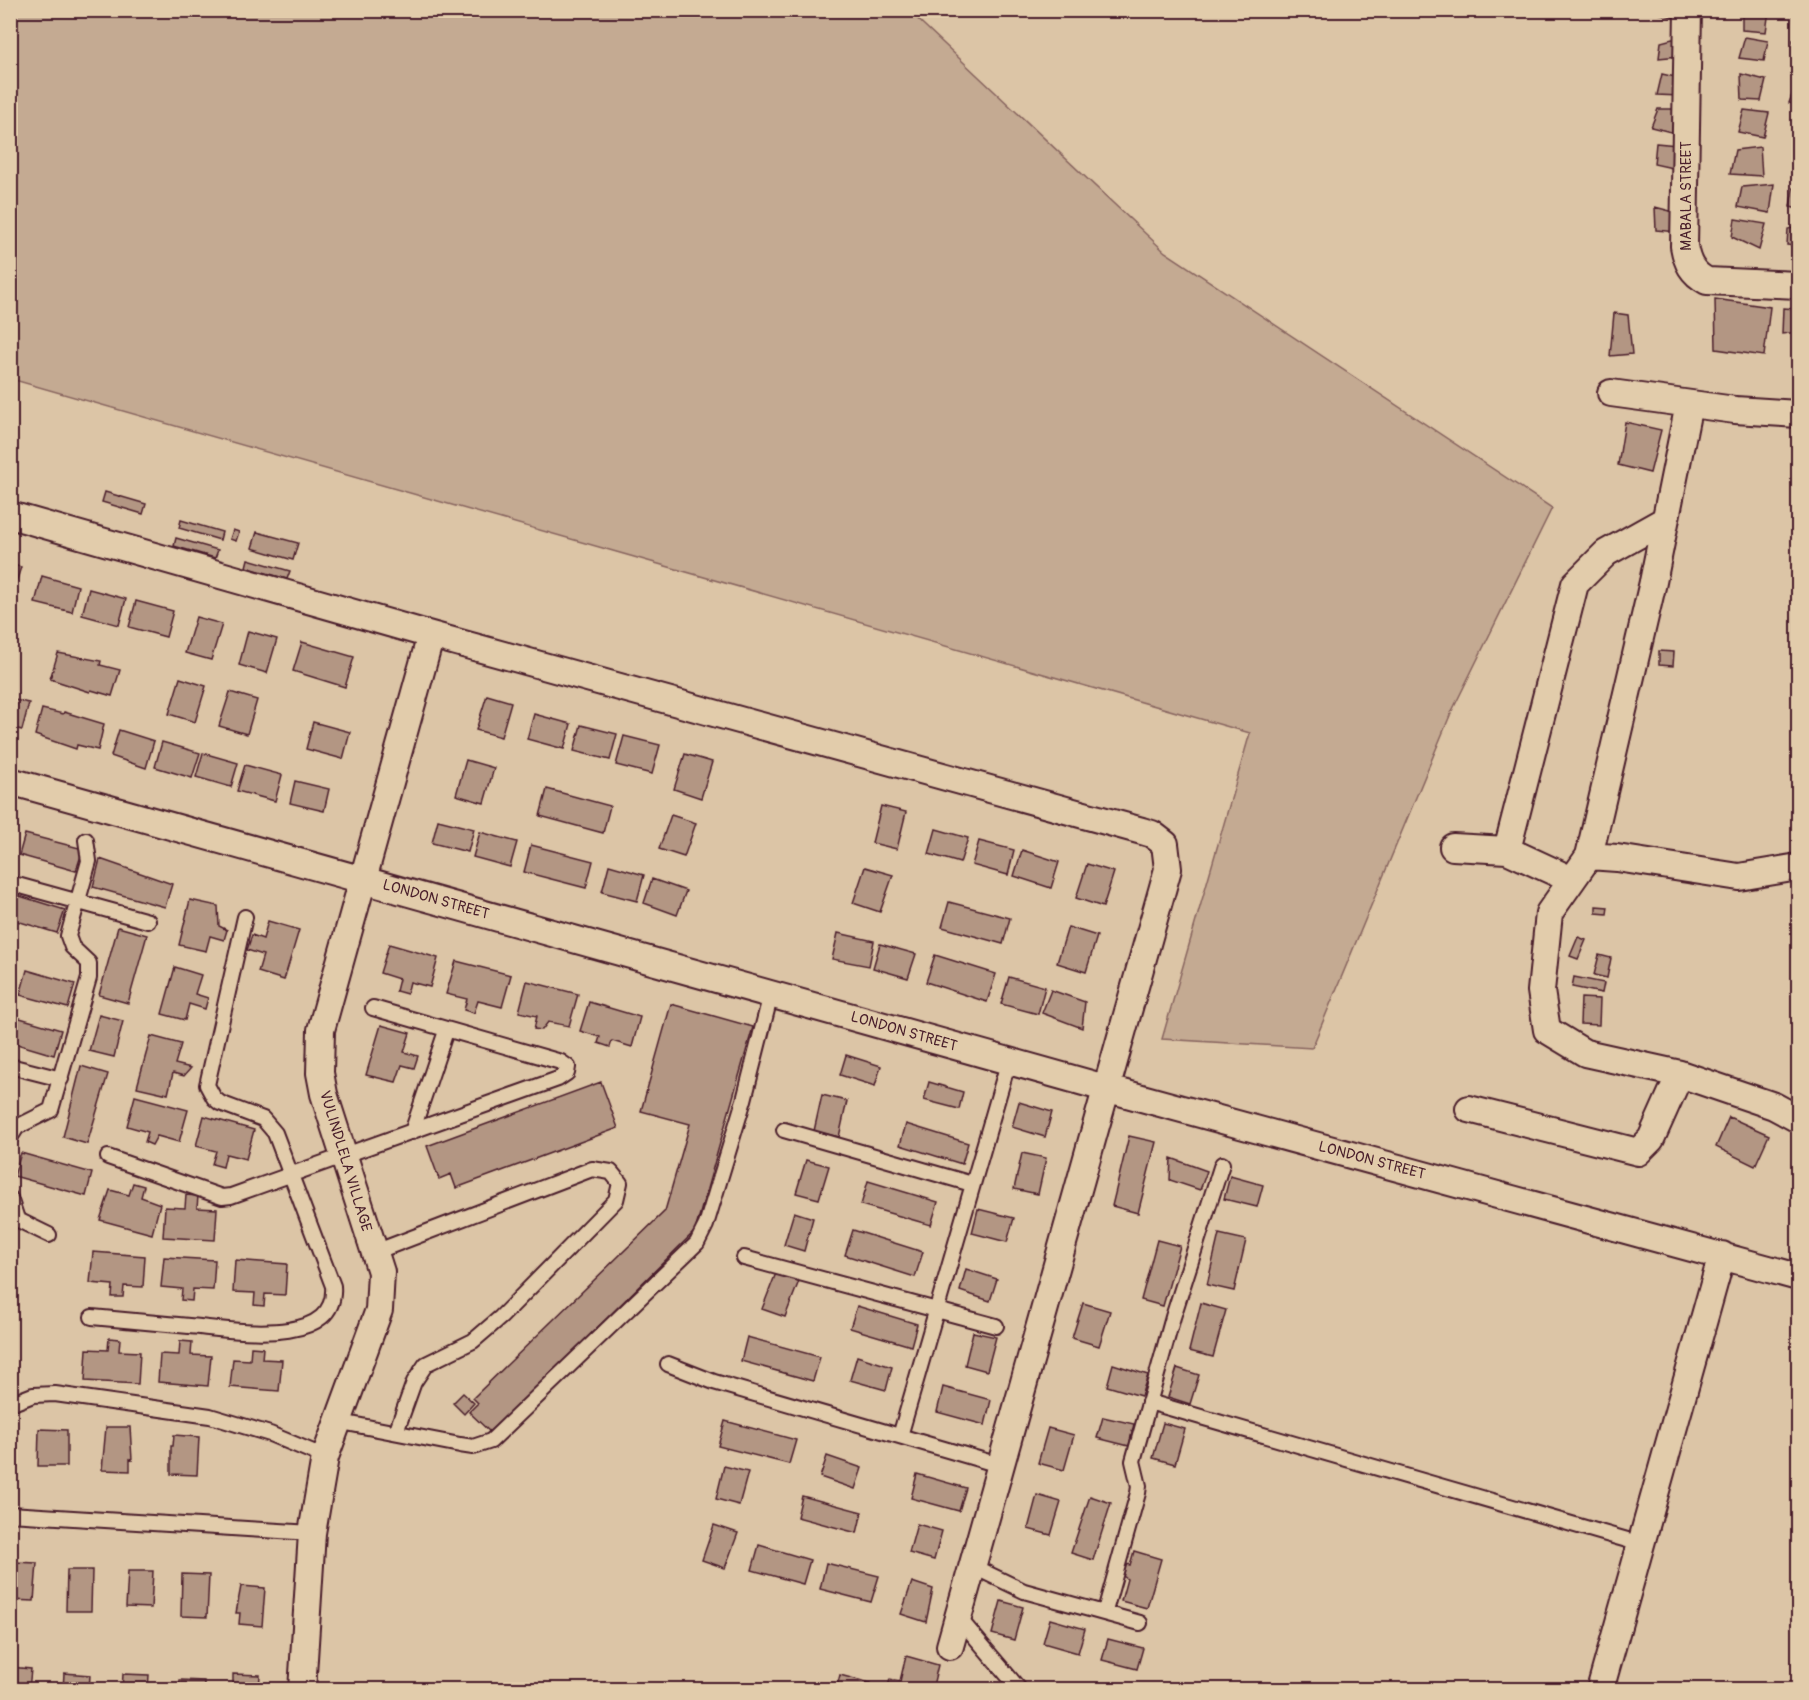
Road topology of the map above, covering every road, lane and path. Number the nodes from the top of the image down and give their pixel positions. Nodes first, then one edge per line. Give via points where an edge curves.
1 (1688, 10) edge
2 (1798, 285) edge
3 (1611, 393) dead end
4 (1689, 404) junction
5 (1798, 414) edge
6 (10, 515) edge
7 (1665, 520) junction
8 (431, 635) junction
9 (10, 781) edge
10 (86, 840) dead end
11 (1453, 847) dead end
12 (1507, 850) junction
13 (1589, 856) junction
14 (1798, 867) edge
15 (362, 878) junction
16 (1572, 880) junction
17 (10, 883) edge
18 (77, 902) junction
19 (245, 917) dead end
20 (148, 921) dead end
21 (771, 994) junction
22 (373, 1008) dead end
23 (446, 1030) junction
24 (1009, 1060) junction
25 (10, 1066) edge
26 (1680, 1074) junction
27 (61, 1079) junction
28 (1105, 1088) junction
29 (1470, 1109) dead end
30 (1798, 1119) edge
31 (784, 1130) dead end
32 (412, 1132) junction
33 (10, 1138) edge
34 (344, 1156) junction
35 (108, 1157) dead end
36 (1222, 1164) dead end
37 (291, 1174) junction
38 (972, 1184) junction
39 (10, 1198) edge
40 (14, 1218) edge
41 (49, 1235) dead end
42 (375, 1252) junction
43 (1722, 1256) junction
44 (744, 1257) dead end
45 (1798, 1277) edge
46 (936, 1310) junction
47 (92, 1317) dead end
48 (996, 1326) dead end
49 (669, 1364) dead end
50 (1149, 1402) junction
51 (10, 1404) edge
52 (336, 1421) junction
53 (396, 1432) junction
54 (900, 1436) junction
55 (325, 1457) junction
56 (999, 1465) junction
57 (10, 1514) edge
58 (312, 1533) junction
59 (1641, 1544) junction
60 (972, 1566) junction
61 (1105, 1611) junction
62 (958, 1617) junction
63 (1140, 1623) dead end
64 (950, 1646) dead end
65 (302, 1689) edge
66 (1020, 1689) edge
67 (1600, 1689) edge

1 - 2 street, MABALA STREET via 1684,246 1690,267 1707,281
3 - 4 street
4 - 5 street
4 - 7 street
6 - 8 street
7 - 12 street via 1606,553 1575,584
7 - 13 street
8 - 15 street, VULINDLELA VILLAGE
8 - 28 street via 1160,839 1167,851 1168,869
9 - 15 street, LONDON STREET
10 - 18 lane via 89,861
11 - 12 street
12 - 16 street
13 - 14 street via 1739,877
13 - 16 street
15 - 21 street, LONDON STREET
15 - 34 street, VULINDLELA VILLAGE via 321,1030 319,1053 324,1094
16 - 26 street via 1550,913 1541,991 1546,1030 1585,1053
17 - 18 lane
18 - 20 lane
18 - 27 lane via 69,942 91,969
19 - 37 lane via 207,1085 220,1103 269,1125
21 - 24 street, LONDON STREET
21 - 53 lane via 744,1100 697,1243 491,1441 473,1447
22 - 23 lane
23 - 32 lane
23 - 32 lane via 561,1062 568,1066 567,1073
24 - 28 street, LONDON STREET
24 - 38 lane
25 - 27 lane
26 - 29 street via 1650,1139 1638,1152
26 - 30 street via 1774,1106
27 - 33 lane via 51,1110 16,1127
28 - 43 street, LONDON STREET
28 - 56 street
31 - 38 lane
32 - 34 lane
34 - 37 lane
34 - 42 street, VULINDLELA VILLAGE
35 - 37 lane via 222,1197
36 - 50 lane
37 - 47 lane via 333,1286 333,1297 324,1314 300,1327 265,1333
38 - 46 lane
39 - 40 lane
40 - 41 lane
42 - 52 street, VULINDLELA VILLAGE via 382,1291 378,1310
42 - 53 lane via 592,1169 611,1172 620,1183 616,1200 501,1317 474,1341 426,1364 414,1382
43 - 45 street, LONDON STREET
43 - 59 street
44 - 46 lane
46 - 48 lane
46 - 54 lane
49 - 54 lane via 714,1382
50 - 59 lane
50 - 61 lane via 1133,1461 1138,1493
51 - 55 lane via 33,1395 55,1394 200,1414 270,1434
52 - 53 lane
52 - 55 street, VULINDLELA VILLAGE
54 - 56 lane
55 - 58 street, VULINDLELA VILLAGE
56 - 60 street
57 - 58 lane
58 - 65 street, VULINDLELA VILLAGE
59 - 67 street
60 - 61 lane via 1024,1591
60 - 62 street
61 - 63 lane
62 - 64 street
62 - 66 lane

